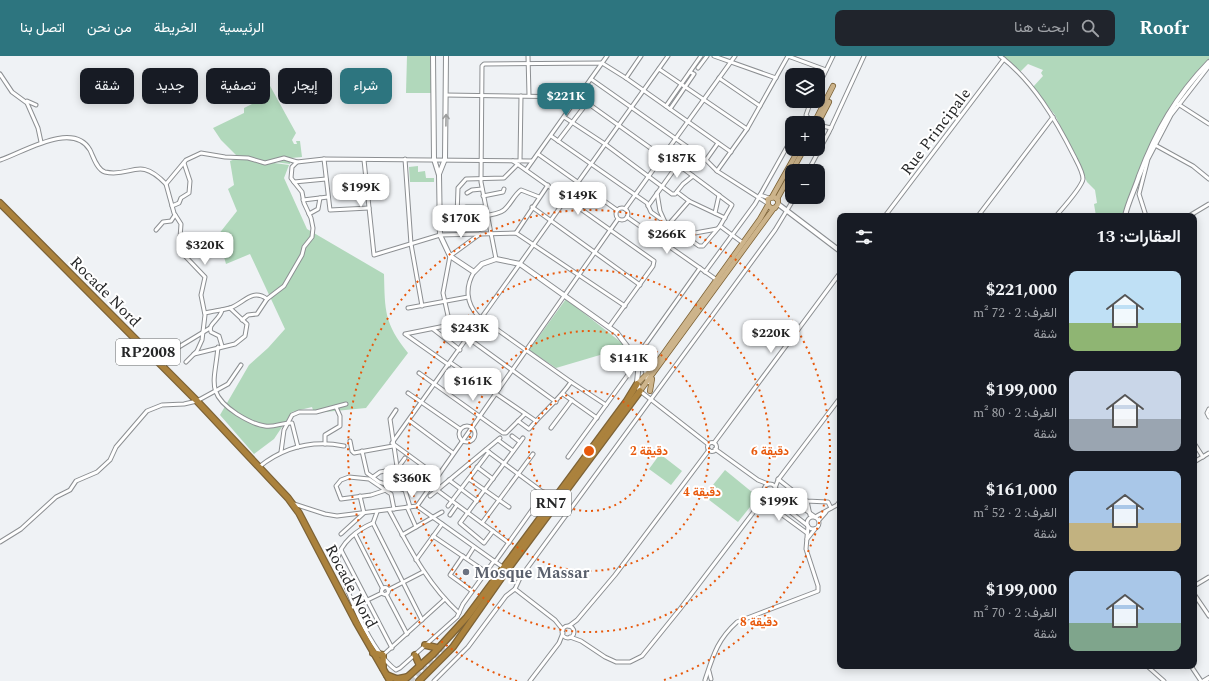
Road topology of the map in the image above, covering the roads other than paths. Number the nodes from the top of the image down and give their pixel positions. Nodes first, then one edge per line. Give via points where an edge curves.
1 (433, 56) edge
2 (446, 56) edge
3 (528, 56) edge
4 (607, 56) edge
5 (641, 56) edge
6 (668, 56) edge
7 (701, 56) edge
8 (707, 56) edge
9 (714, 56) edge
10 (735, 56) edge
11 (833, 56) edge
12 (864, 56) edge
13 (1000, 56) edge
14 (1004, 59) junction
15 (731, 62) junction
16 (1209, 62) edge
17 (602, 63) junction
18 (528, 64) junction
19 (694, 65) junction
20 (1209, 66) edge
21 (698, 68) junction
22 (659, 69) junction
23 (826, 70) joint
24 (690, 72) junction
25 (0, 74) edge
26 (694, 74) junction
27 (626, 78) junction
28 (719, 78) junction
29 (776, 78) junction
30 (591, 79) junction
31 (682, 84) junction
32 (834, 86) dead end
33 (686, 87) junction
34 (643, 90) junction
35 (446, 95) junction
36 (483, 95) junction
37 (529, 95) junction
38 (521, 96) junction
39 (579, 97) junction
40 (704, 99) junction
41 (24, 100) junction
42 (587, 103) junction
43 (1178, 104) junction
44 (36, 105) dead end
45 (666, 106) junction
46 (760, 106) junction
47 (631, 108) junction
48 (670, 109) junction
49 (820, 116) edge
50 (564, 117) junction
51 (1053, 118) junction
52 (688, 121) junction
53 (572, 122) junction
54 (1209, 124) edge
55 (618, 126) junction
56 (827, 126) edge
57 (831, 128) junction
58 (747, 129) junction
59 (551, 136) junction
60 (676, 139) junction
61 (558, 141) junction
62 (41, 142) junction
63 (718, 143) junction
64 (605, 144) junction
65 (1155, 145) junction
66 (689, 149) junction
67 (785, 151) edge
68 (731, 152) junction
69 (538, 154) junction
70 (795, 156) edge
71 (663, 157) junction
72 (324, 159) junction
73 (405, 159) junction
74 (434, 159) junction
75 (445, 159) junction
76 (0, 160) edge
77 (364, 160) junction
78 (482, 160) junction
79 (706, 160) junction
80 (513, 161) junction
81 (520, 161) junction
82 (532, 161) junction
83 (297, 162) junction
84 (184, 163) junction
85 (518, 164) junction
86 (591, 164) junction
87 (677, 164) junction
88 (812, 164) edge
89 (526, 170) junction
90 (717, 170) junction
91 (439, 174) junction
92 (693, 176) junction
93 (649, 177) junction
94 (326, 179) junction
95 (1209, 179) edge
96 (482, 180) junction
97 (785, 181) edge
98 (294, 182) junction
99 (579, 182) junction
100 (166, 184) junction
101 (548, 186) junction
102 (662, 187) junction
103 (482, 189) junction
104 (504, 189) dead end
105 (677, 192) junction
106 (467, 193) dead end
107 (657, 193) junction
108 (719, 195) junction
109 (483, 196) junction
110 (635, 196) junction
111 (328, 197) junction
112 (539, 197) junction
113 (759, 197) junction
114 (320, 198) junction
115 (566, 198) junction
116 (773, 198) junction
117 (303, 200) junction
118 (689, 201) junction
119 (0, 203) edge
120 (768, 204) junction
121 (778, 204) junction
122 (791, 204) edge
123 (1209, 204) edge
124 (172, 206) junction
125 (648, 206) junction
126 (466, 207) dead end
127 (485, 207) junction
128 (532, 207) junction
129 (369, 208) junction
130 (774, 208) junction
131 (625, 209) junction
132 (617, 210) junction
133 (787, 211) junction
134 (715, 213) junction
135 (886, 213) edge
136 (980, 213) edge
137 (1058, 213) edge
138 (1126, 213) edge
139 (1145, 213) edge
140 (1194, 213) edge
141 (309, 214) junction
142 (176, 215) junction
143 (486, 215) junction
144 (627, 217) junction
145 (725, 218) junction
146 (618, 219) junction
147 (551, 221) junction
148 (665, 222) junction
149 (669, 224) junction
150 (720, 226) junction
151 (717, 229) junction
152 (156, 230) dead end
153 (612, 230) junction
154 (680, 232) junction
155 (516, 233) junction
156 (480, 234) junction
157 (491, 234) junction
158 (440, 235) junction
159 (684, 235) junction
160 (733, 235) junction
161 (743, 243) junction
162 (411, 244) junction
163 (534, 244) junction
164 (670, 247) junction
165 (837, 248) edge
166 (595, 253) junction
167 (450, 256) junction
168 (496, 258) junction
169 (520, 264) junction
170 (700, 268) junction
171 (474, 272) junction
172 (705, 272) junction
173 (579, 276) junction
174 (837, 277) edge
175 (717, 280) junction
176 (640, 285) junction
177 (565, 296) junction
178 (468, 297) junction
179 (267, 300) junction
180 (444, 302) junction
181 (422, 306) junction
182 (624, 306) junction
183 (230, 308) junction
184 (408, 308) dead end
185 (222, 310) junction
186 (205, 312) junction
187 (480, 318) junction
188 (242, 320) junction
189 (450, 325) junction
190 (608, 327) junction
191 (210, 328) junction
192 (432, 329) junction
193 (204, 331) junction
194 (417, 331) junction
195 (468, 339) junction
196 (412, 340) junction
197 (222, 346) junction
198 (218, 347) junction
199 (460, 350) junction
200 (526, 351) junction
201 (172, 352) junction
202 (194, 354) junction
203 (152, 356) junction
204 (635, 356) junction
205 (186, 362) dead end
206 (638, 362) junction
207 (450, 364) junction
208 (241, 365) dead end
209 (163, 367) junction
210 (512, 370) junction
211 (419, 373) dead end
212 (650, 375) junction
213 (571, 382) junction
214 (648, 382) junction
215 (637, 384) junction
216 (435, 385) junction
217 (640, 391) junction
218 (650, 391) junction
219 (215, 392) junction
220 (408, 393) dead end
221 (496, 393) junction
222 (563, 394) junction
223 (653, 396) junction
224 (572, 400) junction
225 (197, 401) junction
226 (650, 401) junction
227 (556, 402) junction
228 (837, 402) edge
229 (346, 404) dead end
230 (422, 404) junction
231 (655, 404) junction
232 (606, 405) junction
233 (336, 406) junction
234 (1209, 409) edge
235 (396, 410) dead end
236 (525, 414) junction
237 (480, 416) junction
238 (1209, 417) edge
239 (597, 418) junction
240 (410, 421) junction
241 (518, 421) junction
242 (536, 421) junction
243 (287, 423) junction
244 (472, 428) junction
245 (551, 428) dead end
246 (460, 429) junction
247 (512, 436) dead end
248 (350, 441) dead end
249 (462, 441) junction
250 (714, 443) junction
251 (325, 444) junction
252 (708, 444) junction
253 (393, 445) junction
254 (344, 446) dead end
255 (298, 447) junction
256 (1197, 448) edge
257 (715, 449) junction
258 (487, 450) junction
259 (709, 450) junction
260 (362, 451) junction
261 (513, 451) junction
262 (281, 452) junction
263 (453, 453) junction
264 (1209, 453) edge
265 (533, 454) dead end
266 (568, 457) dead end
267 (1203, 457) junction
268 (405, 458) dead end
269 (1197, 460) edge
270 (504, 463) junction
271 (259, 467) junction
272 (478, 467) junction
273 (397, 469) junction
274 (518, 473) junction
275 (437, 476) junction
276 (373, 477) junction
277 (469, 478) junction
278 (493, 479) junction
279 (449, 480) junction
280 (758, 480) junction
281 (778, 480) junction
282 (769, 484) junction
283 (400, 487) junction
284 (776, 488) junction
285 (764, 489) junction
286 (386, 490) junction
287 (437, 490) junction
288 (461, 490) junction
289 (485, 490) junction
290 (765, 493) junction
291 (360, 496) junction
292 (430, 496) dead end
293 (770, 496) junction
294 (499, 500) junction
295 (452, 501) junction
296 (476, 501) junction
297 (762, 501) junction
298 (807, 501) junction
299 (292, 503) junction
300 (457, 504) junction
301 (417, 506) junction
302 (448, 506) dead end
303 (837, 506) edge
304 (408, 507) junction
305 (509, 507) dead end
306 (831, 508) junction
307 (394, 509) junction
308 (389, 510) junction
309 (827, 511) junction
310 (377, 512) junction
311 (442, 512) dead end
312 (364, 513) junction
313 (468, 513) junction
314 (450, 515) dead end
315 (813, 516) junction
316 (434, 518) junction
317 (819, 520) junction
318 (373, 523) junction
319 (482, 523) junction
320 (442, 524) junction
321 (808, 525) junction
322 (416, 527) junction
323 (815, 529) junction
324 (493, 531) junction
325 (807, 533) junction
326 (341, 534) dead end
327 (355, 534) junction
328 (402, 535) junction
329 (433, 536) junction
330 (806, 541) junction
331 (0, 542) edge
332 (509, 543) junction
333 (474, 547) junction
334 (341, 550) junction
335 (463, 556) junction
336 (467, 558) junction
337 (416, 560) junction
338 (494, 561) junction
339 (505, 569) junction
340 (423, 572) junction
341 (486, 572) junction
342 (1209, 577) edge
343 (402, 582) junction
344 (1197, 584) edge
345 (383, 588) junction
346 (515, 589) junction
347 (388, 590) junction
348 (472, 591) junction
349 (382, 593) junction
350 (386, 594) junction
351 (1197, 598) edge
352 (367, 600) junction
353 (445, 600) junction
354 (352, 608) junction
355 (459, 613) junction
356 (1209, 616) edge
357 (457, 617) junction
358 (422, 620) junction
359 (556, 620) junction
360 (577, 620) junction
361 (465, 623) junction
362 (568, 626) junction
363 (574, 631) junction
364 (563, 632) junction
365 (407, 634) junction
366 (569, 638) junction
367 (581, 641) junction
368 (559, 643) junction
369 (425, 645) junction
370 (446, 647) tunnel mouth
371 (392, 648) junction
372 (438, 648) junction
373 (373, 653) junction
374 (383, 655) junction
375 (415, 655) junction
376 (710, 665) junction
377 (420, 666) junction
378 (1150, 669) edge
379 (1193, 669) edge
380 (385, 675) edge
381 (1209, 678) edge
382 (405, 679) edge
383 (713, 680) edge
384 (390, 681) edge
385 (419, 681) edge
386 (434, 681) edge
387 (530, 681) edge
388 (705, 681) edge
389 (1164, 681) edge
390 (1203, 681) edge

1 - 74 street
2 - 35 street
3 - 18 street
4 - 17 street
5 - 27 street
6 - 22 street
7 - 19 street
8 - 21 street
9 - 15 street
10 - 15 street
11 - 23 street
12 - 57 street
13 - 14 street
14 - 51 street via 1032,88
14 - 135 street, Rue Principale
15 - 28 street
15 - 29 street
16 - 138 street via 1182,93 1159,127
17 - 18 street
17 - 27 street
17 - 30 street
18 - 36 street via 484,64
18 - 37 street
19 - 21 street
19 - 24 street
20 - 43 street
21 - 26 street
22 - 31 street
22 - 34 street
23 - 29 street via 788,56
24 - 26 street
24 - 31 street
25 - 41 street via 12,92
26 - 33 street
27 - 34 street
28 - 40 street
28 - 46 street
29 - 46 street
30 - 39 street
30 - 47 street
31 - 33 street
31 - 45 street
32 - 49 main road
33 - 40 street
33 - 48 street
34 - 45 street
34 - 47 street
35 - 36 street
75 -> 35 street
36 - 38 street
36 - 78 street
37 - 38 street
37 - 39 street
38 - 81 street
39 - 42 street
39 - 50 street
40 - 52 street
40 - 58 street
41 - 44 street
41 - 62 street via 38,128
42 - 53 street
42 - 55 street
43 - 54 street
43 - 65 street
45 - 48 street
46 - 58 street
47 - 55 street
47 - 60 street
48 - 52 street
50 - 53 street
50 - 59 street
51 - 136 street
51 - 137 street via 1066,138 1083,178
52 - 60 street
52 - 63 street
53 - 61 street
53 - 64 street
55 - 64 street
55 - 71 street
56 - 57 street
57 - 88 street
58 - 68 street
59 - 61 street
59 - 69 street
60 - 66 street
60 - 71 street
61 - 86 street
62 - 76 street
62 - 100 street via 60,138 80,140 88,147 103,172 142,168 158,176
63 - 68 street
63 - 79 street
64 - 86 street
64 - 93 street
65 - 95 street via 1193,166
65 - 139 street via 1148,159 1139,194
66 - 79 street
66 - 87 street
67 - 113 street
68 - 90 street
69 - 82 street
69 - 99 street
70 - 116 main road, RN7
71 - 93 street
72 - 77 street
72 - 83 street
72 - 94 street
73 - 74 street
73 - 77 street
73 - 162 street
74 - 75 street
74 - 91 street
75 - 78 street
75 - 91 street
77 - 129 street
78 - 80 street
78 - 96 street
79 - 90 street
80 - 81 street
80 - 85 street
81 - 82 street
82 - 89 street
83 - 84 street via 284,158 262,162 202,153
83 - 98 street via 292,167 291,178
84 - 100 street
84 - 124 street via 190,181 189,193
85 - 89 street
85 - 96 street via 506,177
86 - 99 street
86 - 110 street
87 - 92 street
87 - 102 street
89 - 101 street
90 - 113 street
91 - 158 street
92 - 105 street
92 - 108 street
93 - 102 street
93 - 110 street
94 - 98 street
94 - 111 street
96 - 103 street
96 - 143 street via 466,179 460,184 457,214
97 - 116 main road, RN7
98 - 117 street via 302,192
99 - 115 street
99 - 132 street
100 - 124 street
101 - 112 street
101 - 115 street
102 - 105 street via 673,194
102 - 107 street
103 - 106 street
103 - 109 street
104 - 109 street via 503,192
105 - 118 street
107 - 125 street
107 - 148 street via 660,212
108 - 134 street
108 - 145 street via 732,205
109 - 127 street
110 - 125 street
110 - 131 street
111 - 114 street
111 - 129 street via 331,212
112 - 128 street
112 - 143 street via 520,190 504,211
113 - 116 street
113 - 120 street
113 - 160 street
114 - 117 street
114 - 141 street via 318,209
115 - 147 street
115 - 153 street
116 - 120 main road, RN7
116 - 121 main road
117 - 141 street
118 - 134 street
118 - 149 street
119 - 203 highway, Rocade Nord / RP2008
120 - 130 main road
120 - 161 main road, RN7
121 - 130 main road, RN7
121 - 133 street
122 - 133 street
123 - 140 street
124 - 142 street
125 - 148 street via 649,210
126 - 127 street
127 - 143 street
128 - 147 street
128 - 155 street
129 - 162 street via 374,255
130 - 212 main road, RN7
131 - 132 street
131 - 144 street
132 - 146 street
133 - 165 street
133 - 223 street
134 - 145 street
141 - 179 street via 313,228 312,237 284,286
142 - 152 street via 171,221 163,222
142 - 186 street via 181,224 180,238 185,256 205,277 201,297
143 - 157 street
144 - 146 street
144 - 164 street
145 - 150 street
146 - 153 street
147 - 163 street
147 - 166 street
148 - 149 street
149 - 154 street
150 - 151 street
150 - 160 street
151 - 159 street
151 - 159 street via 701,246
153 - 166 street
153 - 176 street via 654,261
154 - 159 street
154 - 164 street
155 - 157 street
155 - 163 street
156 - 157 street
156 - 158 street
156 - 167 street
157 - 168 street
158 - 162 street
158 - 167 street
160 - 161 street
160 - 172 street
161 - 175 main road, RN7
162 - 181 street
163 - 169 street
163 - 173 street
164 - 170 street
166 - 173 street
166 - 176 street
167 - 171 street
167 - 180 street via 443,287
168 - 169 street
168 - 171 street via 482,264
169 - 177 street
169 - 187 street
170 - 172 street
170 - 204 street
171 - 178 street via 469,281
172 - 175 street
173 - 177 street
173 - 182 street
174 - 250 street
175 - 212 main road, RN7
176 - 182 street
177 - 190 street
177 - 200 street
178 - 180 street
178 - 187 street
179 - 183 street via 260,295 249,296
179 - 188 street via 258,314 248,315
180 - 181 street
180 - 189 street
181 - 184 street
182 - 190 street
183 - 185 street
183 - 188 street
185 - 186 street
185 - 191 street via 220,317
186 - 193 street
187 - 195 street
187 - 200 street
188 - 197 street via 248,326 245,336 235,344
189 - 192 street
189 - 195 street
190 - 204 street via 622,339
191 - 193 street
191 - 197 street via 211,332 219,336
192 - 194 street
192 - 199 street
193 - 201 street
193 - 202 street via 201,344
194 - 196 street
194 - 196 street via 406,333
195 - 199 street
195 - 210 street
196 - 207 street
197 - 198 street
198 - 202 street
198 - 219 street
199 - 207 street
200 - 210 street
200 - 213 street
201 - 203 street
201 - 209 street
202 - 205 street
203 - 209 highway, Rocade Nord / RP2008
204 - 206 street
206 - 212 street
206 - 215 street
206 - 232 street
207 - 216 street
207 - 221 street
208 - 219 street via 230,383
209 - 225 highway, Rocade Nord / RP2008
210 - 221 street
210 - 227 street
211 - 216 street
212 - 214 main road, RN7
212 - 215 main road, RN7
212 - 218 main road
213 - 222 street
213 - 232 street
214 - 217 main road, RN7
214 - 218 street
215 - 217 street
215 - 339 highway, RN7
216 - 230 street
216 - 237 street
217 - 226 street
217 - 339 highway, RN7
218 - 223 street
219 - 225 street
219 - 243 street via 218,399 231,410 260,425
220 - 230 street
221 - 236 street
221 - 237 street
222 - 224 street
222 - 227 street
223 - 226 street
223 - 231 street
224 - 239 street
224 - 245 street
225 - 271 highway, Rocade Nord / RP2008
225 - 331 street via 162,405 147,411 116,447 110,460 97,472 76,481 70,490 56,497 21,529
226 - 231 street
226 - 346 street via 519,580
227 - 242 street
228 - 281 street
229 - 233 street
230 - 240 street
230 - 246 street
231 - 252 street
232 - 239 street
233 - 243 street via 316,412 296,413
233 - 251 street via 340,426 325,435
234 - 238 street
235 - 253 street via 390,419
236 - 241 street
236 - 242 street
237 - 241 street via 504,433
237 - 244 street
239 - 266 street
240 - 253 street
240 - 263 street
241 - 242 street via 529,429
243 - 255 street via 294,424
243 - 262 street
244 - 246 street via 465,426
244 - 249 street
244 - 249 street via 475,433 473,439 468,442
246 - 249 street via 458,436
247 - 261 street via 521,440
248 - 260 street via 352,452
249 - 263 street
250 - 252 street
250 - 257 street
251 - 254 street
251 - 255 street
252 - 259 street
253 - 260 street
253 - 273 street
253 - 275 street
255 - 262 street
256 - 267 street
257 - 259 street
257 - 280 street
258 - 261 street via 499,439
258 - 270 street
258 - 272 street
258 - 279 street
259 - 360 street via 615,575
260 - 276 street via 365,470
261 - 270 street
262 - 271 street
263 - 275 street
264 - 267 street
265 - 274 street
267 - 269 street
268 - 273 street
270 - 274 street
270 - 278 street
271 - 299 highway, Rocade Nord / RP2008
272 - 277 street
272 - 278 street
273 - 276 street via 380,472
273 - 283 street
274 - 294 street
274 - 332 street via 544,493
275 - 301 street
276 - 283 street via 379,482
277 - 288 street
277 - 289 street
278 - 289 street
279 - 287 street
279 - 288 street
280 - 282 street
280 - 285 street
281 - 282 street
281 - 284 street
281 - 298 street
282 - 284 street
282 - 285 street
283 - 304 street via 407,491
284 - 293 street
284 - 315 street
285 - 290 street
286 - 291 street
286 - 291 street via 369,479 349,477 337,484 340,498
286 - 307 street via 391,494
287 - 292 street
287 - 295 street
288 - 295 street
288 - 296 street
289 - 294 street
289 - 296 street
290 - 293 street
290 - 297 street
291 - 312 street
293 - 297 street
293 - 321 street
293 - 325 street via 777,511
294 - 305 street
294 - 319 street
295 - 300 street
295 - 302 street
296 - 313 street
297 - 367 street via 642,656 630,662 616,662 605,658
298 - 306 street via 828,502
298 - 315 street
299 - 312 street via 333,516
299 - 354 highway, Rocade Nord / RP2008
299 - 380 highway, Rocade Nord / RP2008
300 - 313 street
300 - 314 street
301 - 304 street
301 - 316 street
303 - 306 street
304 - 307 street
304 - 322 street
306 - 309 street
307 - 308 street
308 - 310 street
308 - 328 street
309 - 315 street
309 - 317 street
310 - 312 street
310 - 318 street
311 - 316 street
312 - 326 street
313 - 319 street
313 - 324 street via 460,523 484,543
315 - 317 street
315 - 321 street via 808,519
316 - 320 street
316 - 322 street
317 - 323 street via 819,525
318 - 327 street
318 - 343 street
319 - 324 street
320 - 329 street
320 - 333 street
321 - 323 street
321 - 325 street
322 - 328 street
323 - 330 street
324 - 332 street
325 - 330 street
327 - 334 street
327 - 345 street
328 - 337 street
329 - 335 street
329 - 337 street
330 - 376 street via 818,591 737,622 720,642
332 - 338 street
333 - 336 street
333 - 338 street
334 - 352 street
334 - 354 street via 338,560
335 - 336 street
335 - 348 street via 450,575
336 - 341 street
337 - 340 street
338 - 339 street
338 - 341 street
339 - 361 highway, RN7
340 - 343 street
340 - 353 street
341 - 348 street
342 - 344 street
343 - 347 street
343 - 358 street
345 - 347 street
345 - 349 street
346 - 359 street
346 - 386 street via 506,596 468,647
347 - 350 street
348 - 355 street
349 - 350 street
349 - 352 street
350 - 365 street
351 - 356 street
352 - 354 street
352 - 371 street
353 - 355 street
353 - 358 street
354 - 373 highway, Rocade Nord / RP2008
354 - 374 street
355 - 357 street
357 - 361 street
357 - 369 street
358 - 365 street
359 - 362 street
359 - 364 street
360 - 362 street
360 - 363 street
361 - 370 highway, RN7
361 - 372 highway
361 - 385 highway via 450,652
362 - 363 street
362 - 364 street
363 - 366 street
363 - 367 street
364 - 366 street
364 - 368 street
365 - 371 street
366 - 367 street
366 - 368 street
368 - 387 street
369 - 372 highway
369 - 375 street
371 - 374 street
372 - 377 highway
373 - 374 highway
373 - 380 highway, Rocade Nord / RP2008
374 - 375 street via 398,670
374 - 380 highway
375 - 377 highway
376 - 383 street
376 - 388 street
377 - 382 highway
378 - 389 street
379 - 390 street
380 - 382 highway
380 - 384 highway, Rocade Nord / RP2008
381 - 390 street
383 - 388 street

